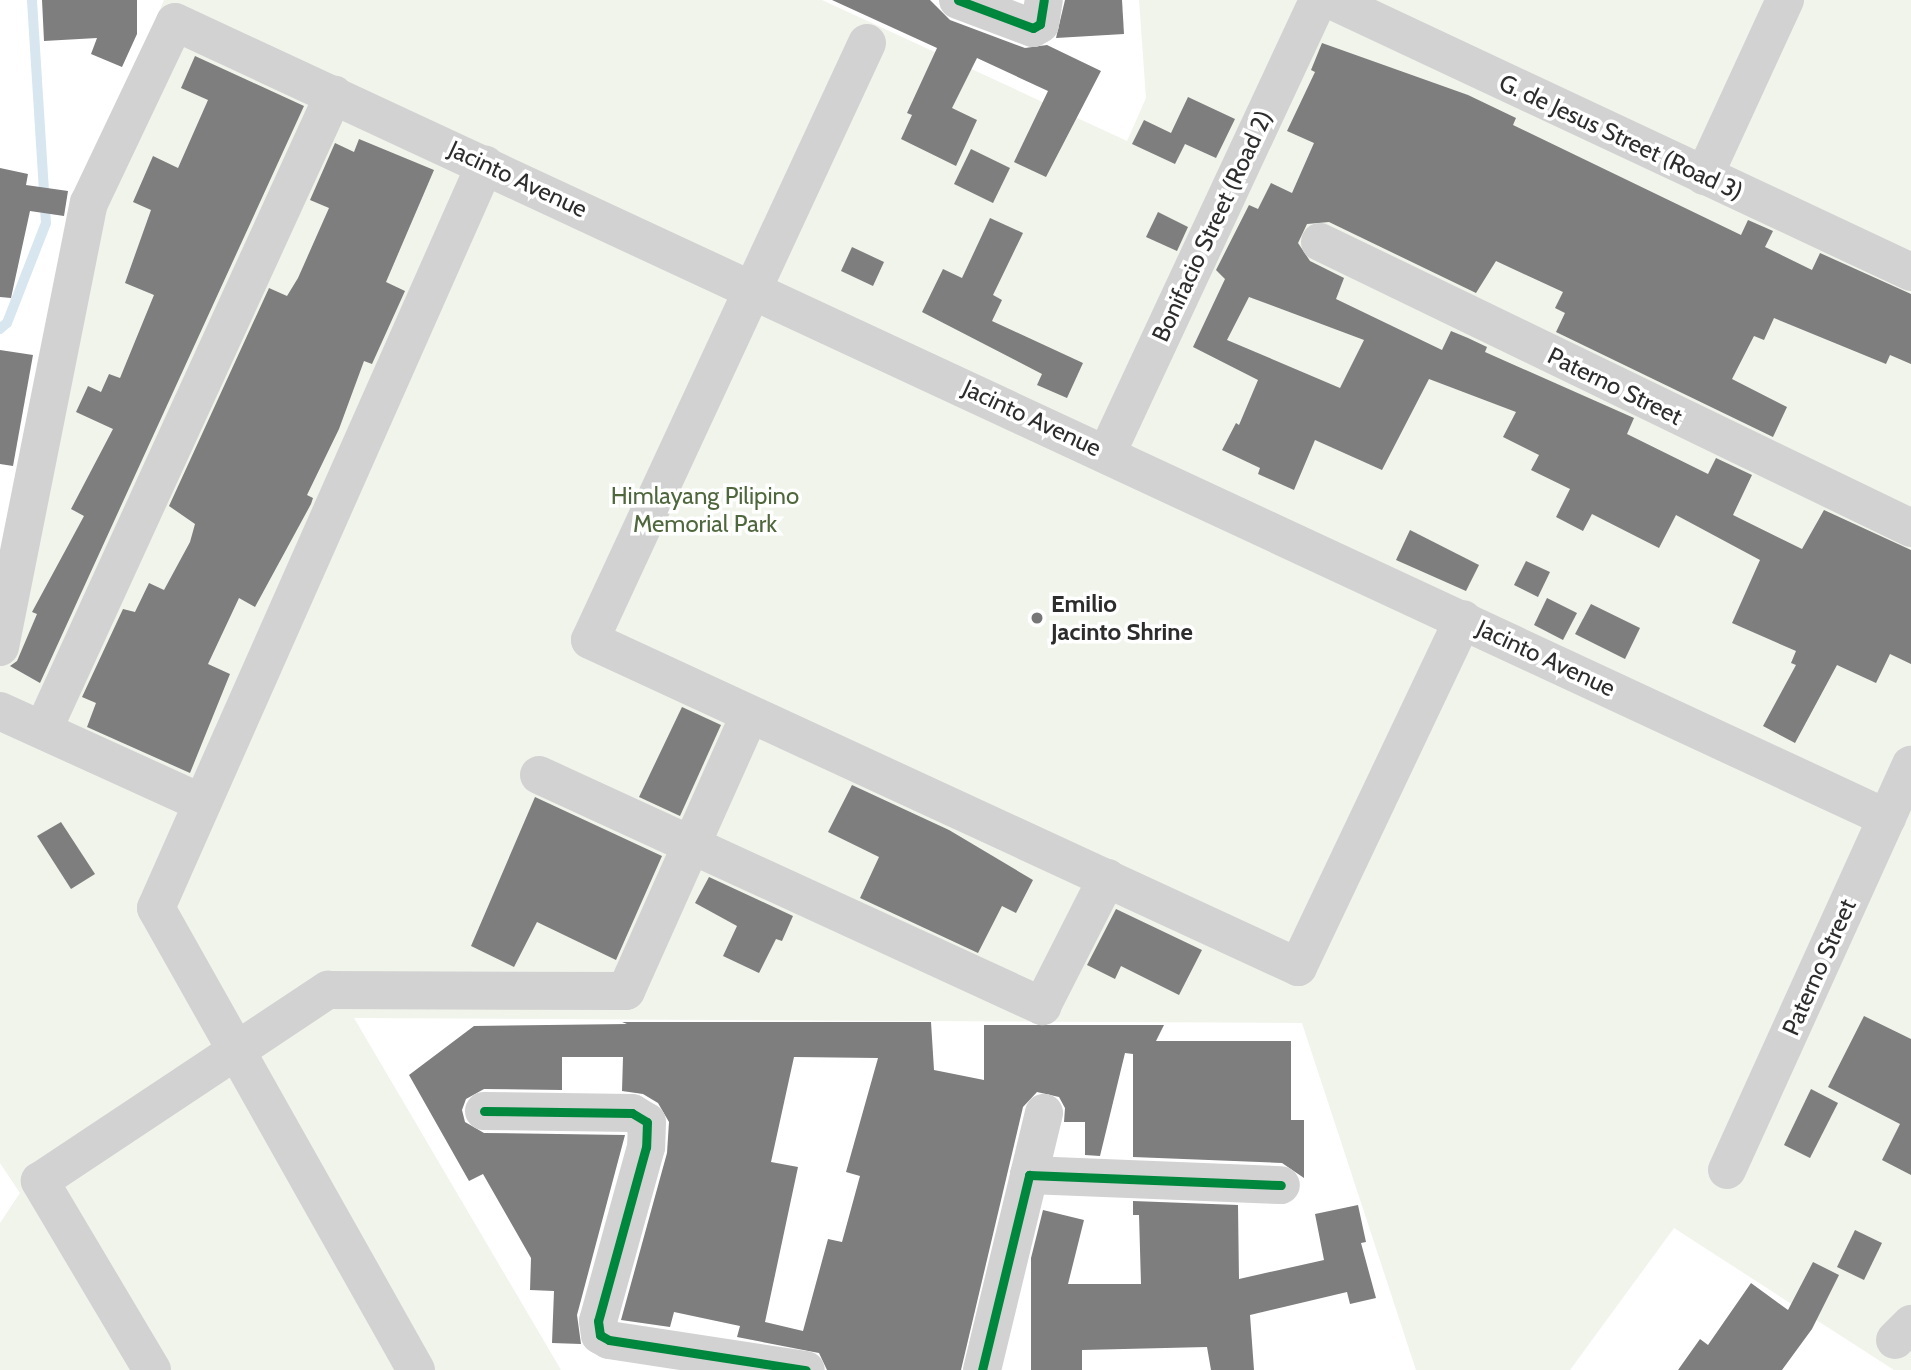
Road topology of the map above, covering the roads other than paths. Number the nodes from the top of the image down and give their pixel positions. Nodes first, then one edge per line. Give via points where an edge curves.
1 (958, 0) edge
2 (1044, 0) edge
3 (1318, 0) edge
4 (1331, 0) edge
5 (1785, 0) edge
6 (867, 43) dead end
7 (334, 94) junction
8 (485, 164) junction
9 (1704, 176) junction
10 (1320, 242) dead end
11 (1911, 272) edge
12 (755, 288) junction
13 (1107, 453) junction
14 (1911, 528) edge
15 (1463, 619) junction
16 (0, 647) edge
17 (0, 711) edge
18 (750, 714) junction
19 (43, 730) junction
20 (540, 775) dead end
21 (1908, 777) edge
22 (202, 803) junction
23 (1887, 818) junction
24 (692, 845) junction
25 (1107, 878) junction
26 (239, 1053) junction
27 (484, 1111) dead end
28 (1044, 1114) dead end
29 (1727, 1170) dead end
30 (1029, 1175) junction
31 (1281, 1185) dead end
32 (658, 1358) edge
33 (152, 1370) edge
34 (416, 1370) edge
35 (806, 1370) edge
36 (982, 1370) edge

1 - 2 street via 1032,28 1040,24
3 - 13 street, Bonifacio Street (Road 2)
4 - 9 street, G. de Jesus Street (Road 3)
5 - 9 street
6 - 12 street
7 - 8 street, Jacinto Avenue
7 - 16 street, Jacinto Avenue via 175,22 89,203
7 - 19 street
8 - 12 street, Jacinto Avenue
8 - 22 street
9 - 11 street, G. de Jesus Street (Road 3)
10 - 14 street, Paterno Street
12 - 13 street, Jacinto Avenue
12 - 18 street via 590,640
13 - 15 street, Jacinto Avenue
15 - 23 street, Jacinto Avenue
15 - 25 street via 1298,967
17 - 19 street
18 - 24 street
18 - 25 street
19 - 22 street
20 - 24 street
21 - 23 street, Paterno Street
22 - 26 street via 156,908
23 - 29 street, Paterno Street
24 - 25 street via 1042,1006
24 - 26 street via 626,991 328,990
26 - 33 street via 40,1181
26 - 34 street
27 - 32 street via 632,1113 647,1122 646,1147 597,1329 609,1340
28 - 30 street
30 - 31 street
30 - 36 street
32 - 35 street

